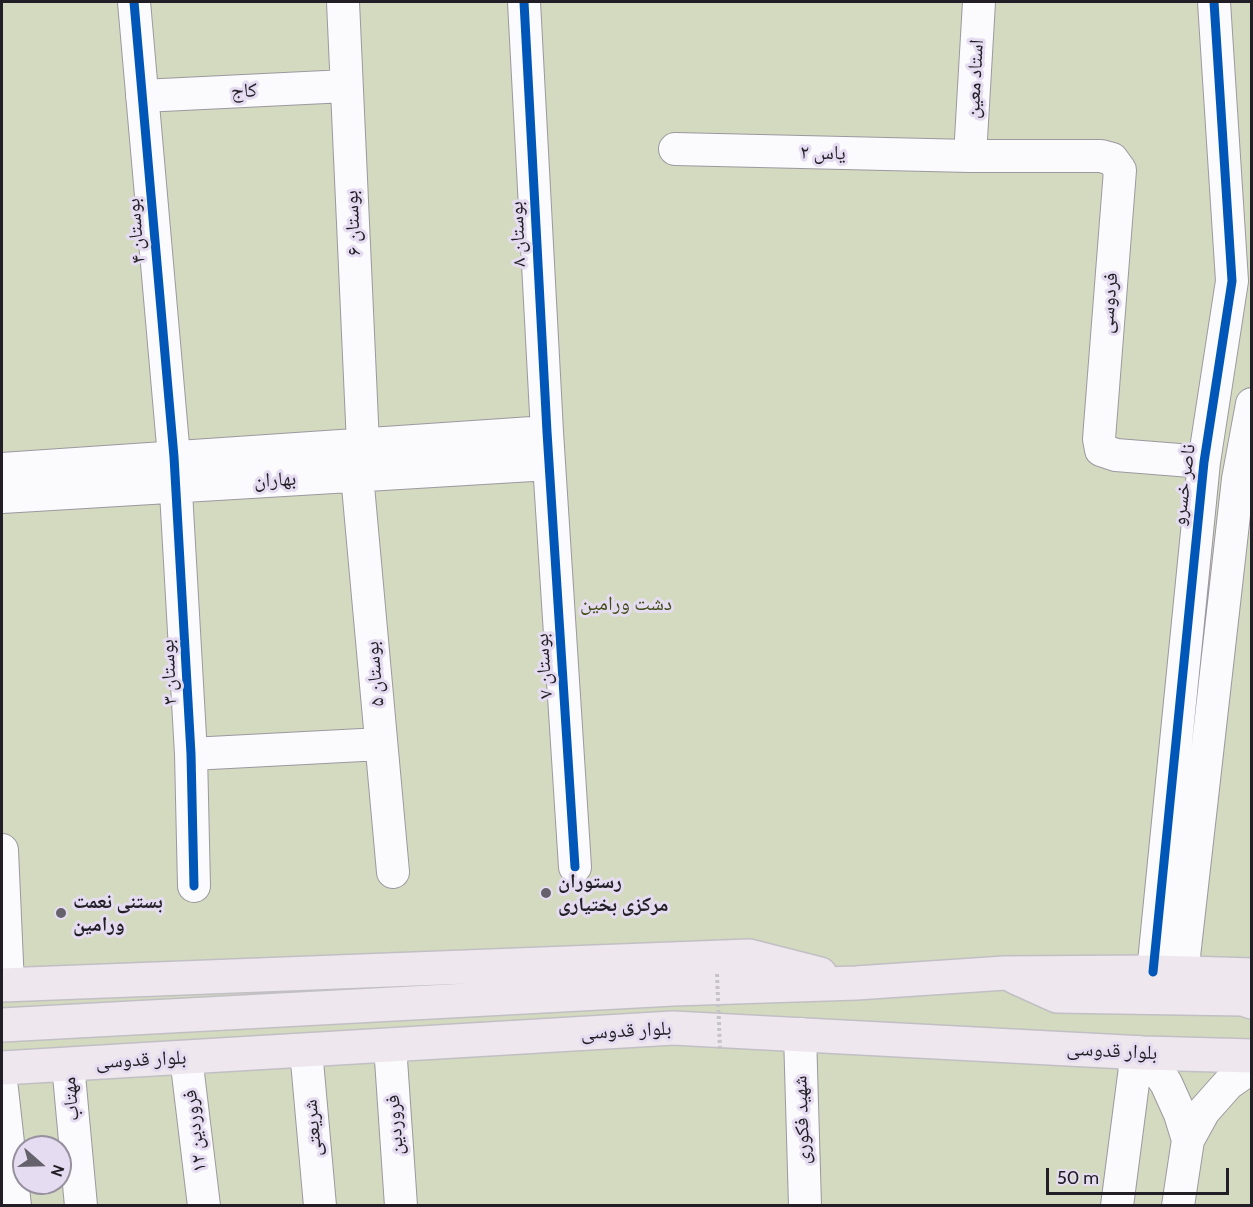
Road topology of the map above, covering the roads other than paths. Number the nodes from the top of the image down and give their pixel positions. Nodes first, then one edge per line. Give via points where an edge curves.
1 (134, 2) edge
2 (343, 2) edge
3 (524, 2) edge
4 (979, 2) edge
5 (1214, 2) edge
6 (346, 86) junction
7 (142, 96) junction
8 (675, 149) dead end
9 (970, 156) junction
10 (1112, 159) joint
11 (1251, 404) edge
12 (547, 432) junction
13 (363, 444) junction
14 (1204, 462) junction
15 (549, 464) junction
16 (2, 469) edge
17 (175, 472) junction
18 (357, 476) junction
19 (1245, 478) edge
20 (2, 497) edge
21 (381, 744) junction
22 (191, 754) junction
23 (2, 850) edge
24 (575, 867) dead end
25 (393, 872) dead end
26 (194, 886) dead end
27 (1005, 973) junction
28 (1167, 973) junction
29 (1251, 975) edge
30 (856, 983) junction
31 (5, 985) edge
32 (1251, 1002) edge
33 (2, 1025) edge
34 (800, 1034) junction
35 (1251, 1038) edge
36 (390, 1045) junction
37 (306, 1050) junction
38 (1140, 1053) junction
39 (1178, 1054) junction
40 (1251, 1056) edge
41 (186, 1057) junction
42 (68, 1064) junction
43 (1251, 1067) edge
44 (2, 1068) edge
45 (2, 1089) edge
46 (1188, 1140) junction
47 (15, 1206) edge
48 (81, 1206) edge
49 (204, 1206) edge
50 (320, 1206) edge
51 (401, 1206) edge
52 (805, 1206) edge
53 (1117, 1206) edge
54 (1178, 1206) edge

1 - 7 street, بوستان ۴
2 - 6 street, بوستان ۶
3 - 12 street, بوستان ۸
4 - 9 street, استاد معین
5 - 14 street, ناصر خسرو via 1232,281
6 - 7 street, کاج
6 - 13 street, بوستان ۶
7 - 17 street, بوستان ۴
8 - 9 street, یاس ۲
9 - 10 street, یاس ۲
10 - 14 street, فردوسی via 1120,170 1101,450 1116,456
11 - 19 street
12 - 13 street, بهاران
12 - 15 street, بوستان ۸
13 - 17 street, بهاران
14 - 28 street, ناصر خسرو
15 - 18 street, بهاران
15 - 24 street, بوستان ۷
16 - 17 street, بهاران
17 - 18 street, بهاران
17 - 20 street, بهاران
17 - 22 street, بوستان ۳
18 - 21 street, بوستان ۵
19 - 28 street
21 - 22 street
21 - 25 street, بوستان ۵
22 - 26 street, بوستان ۳
23 - 31 street
27 - 28 main road, بلوار قدوسی
27 - 30 main road, بلوار قدوسی
27 - 32 main road via 1057,996
28 - 29 main road, بلوار قدوسی
30 - 31 main road via 749,956
30 - 33 main road, بلوار قدوسی via 674,988
34 - 36 main road, بلوار قدوسی via 673,1028
34 - 38 main road, بلوار قدوسی
34 - 52 street, شهید فکوری
35 - 39 main road via 1192,1043
36 - 37 main road, بلوار قدوسی
36 - 51 street, فروردین
37 - 41 main road, بلوار قدوسی
37 - 50 street, شریعتی
38 - 39 main road, بلوار قدوسی
38 - 46 street via 1166,1083
38 - 53 street
39 - 40 main road, بلوار قدوسی
41 - 42 main road, بلوار قدوسی
41 - 49 street, ۱۲ فروردین
42 - 44 main road, بلوار قدوسی
42 - 48 street, مهتاب
43 - 46 street via 1228,1084 1204,1111
45 - 47 street
46 - 54 street

